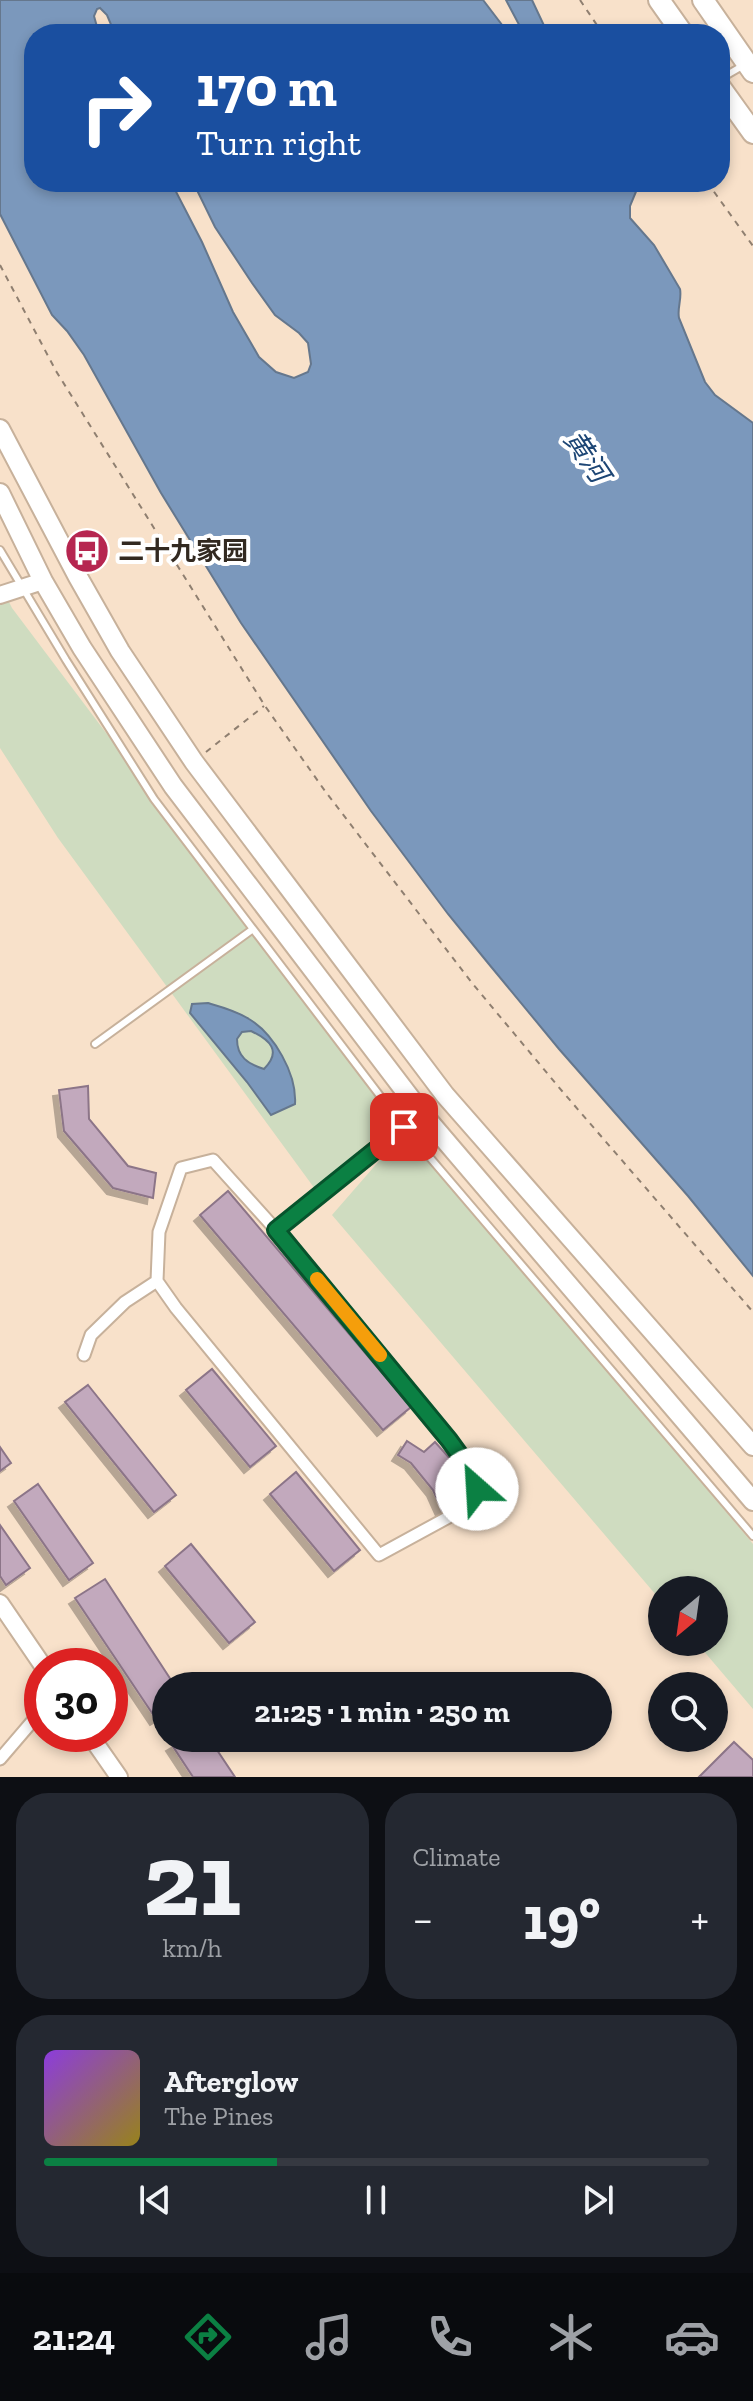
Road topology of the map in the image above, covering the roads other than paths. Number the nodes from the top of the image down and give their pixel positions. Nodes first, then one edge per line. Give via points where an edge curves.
1 (659, 0) edge
2 (703, 0) edge
3 (676, 24) edge
4 (720, 24) edge
5 (730, 39) edge
6 (750, 68) edge
7 (730, 75) edge
8 (730, 101) edge
9 (753, 133) edge
10 (0, 429) edge
11 (0, 493) edge
12 (0, 550) edge
13 (43, 581) junction
14 (23, 587) junction
15 (0, 595) edge
16 (253, 929) junction
17 (95, 1044) dead end
18 (421, 1112) junction
19 (404, 1127) junction
20 (276, 1230) junction
21 (157, 1281) junction
22 (84, 1355) dead end
23 (753, 1446) edge
24 (753, 1501) edge
25 (753, 1536) edge
26 (0, 1603) edge
27 (31, 1648) edge
28 (24, 1731) edge
29 (102, 1752) edge
30 (0, 1759) edge
31 (119, 1777) edge

1 - 3 highway
2 - 4 highway
5 - 6 highway
6 - 7 lane
8 - 9 highway
10 - 23 main road via 120,651 194,762 445,1095
11 - 13 main road
12 - 14 lane
13 - 14 street
13 - 18 main road via 173,786
14 - 15 street
14 - 16 lane via 154,799
16 - 17 lane
16 - 19 lane
18 - 19 street
18 - 24 main road
19 - 20 street
19 - 25 lane
20 - 21 street via 213,1160 181,1168 159,1232
20 - 21 street via 475,1476 477,1489 467,1507 379,1555
21 - 22 street via 125,1302 91,1335
26 - 27 street
28 - 30 street
29 - 31 street

